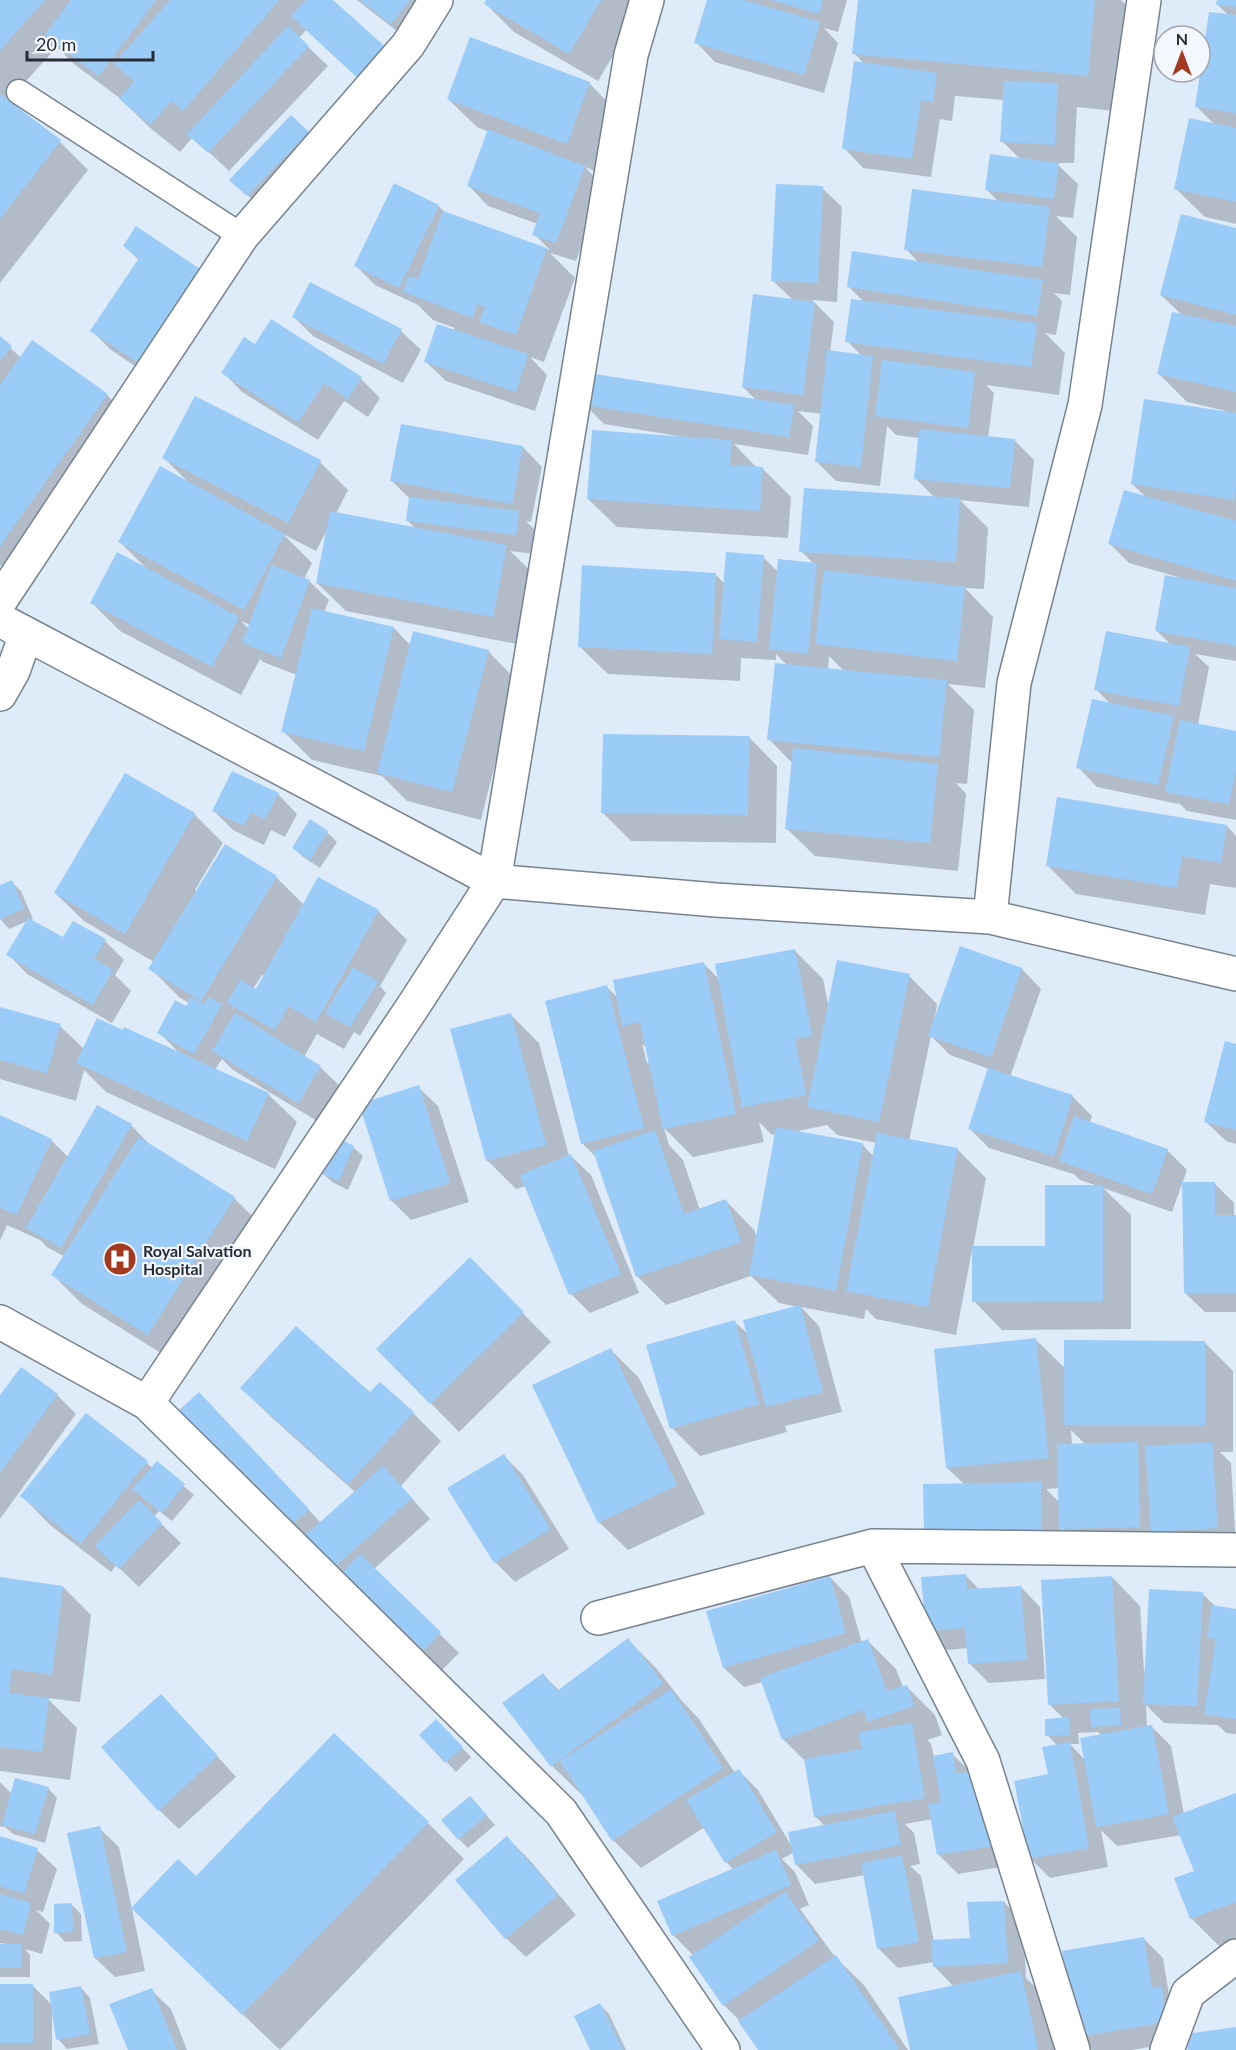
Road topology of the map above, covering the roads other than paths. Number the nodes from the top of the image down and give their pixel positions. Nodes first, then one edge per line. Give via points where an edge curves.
1 (436, 0) edge
2 (647, 0) edge
3 (1144, 0) edge
4 (19, 92) dead end
5 (242, 236) junction
6 (0, 601) edge
7 (13, 627) edge
8 (0, 694) edge
9 (494, 881) junction
10 (990, 917) junction
11 (1236, 974) edge
12 (0, 1322) edge
13 (147, 1403) junction
14 (873, 1546) junction
15 (1236, 1550) edge
16 (598, 1618) dead end
17 (1236, 1956) edge
18 (723, 2050) edge
19 (1072, 2050) edge
20 (1167, 2050) edge

1 - 5 street via 408,45
2 - 9 street via 631,55
3 - 10 street via 1085,405 1014,683
4 - 5 lane
5 - 6 street
7 - 8 street via 13,671
7 - 9 street
9 - 10 street
9 - 13 street
10 - 11 street
12 - 13 street
13 - 18 street via 561,1812
14 - 15 street
14 - 16 street
14 - 19 street via 983,1761
17 - 20 street via 1188,1993

